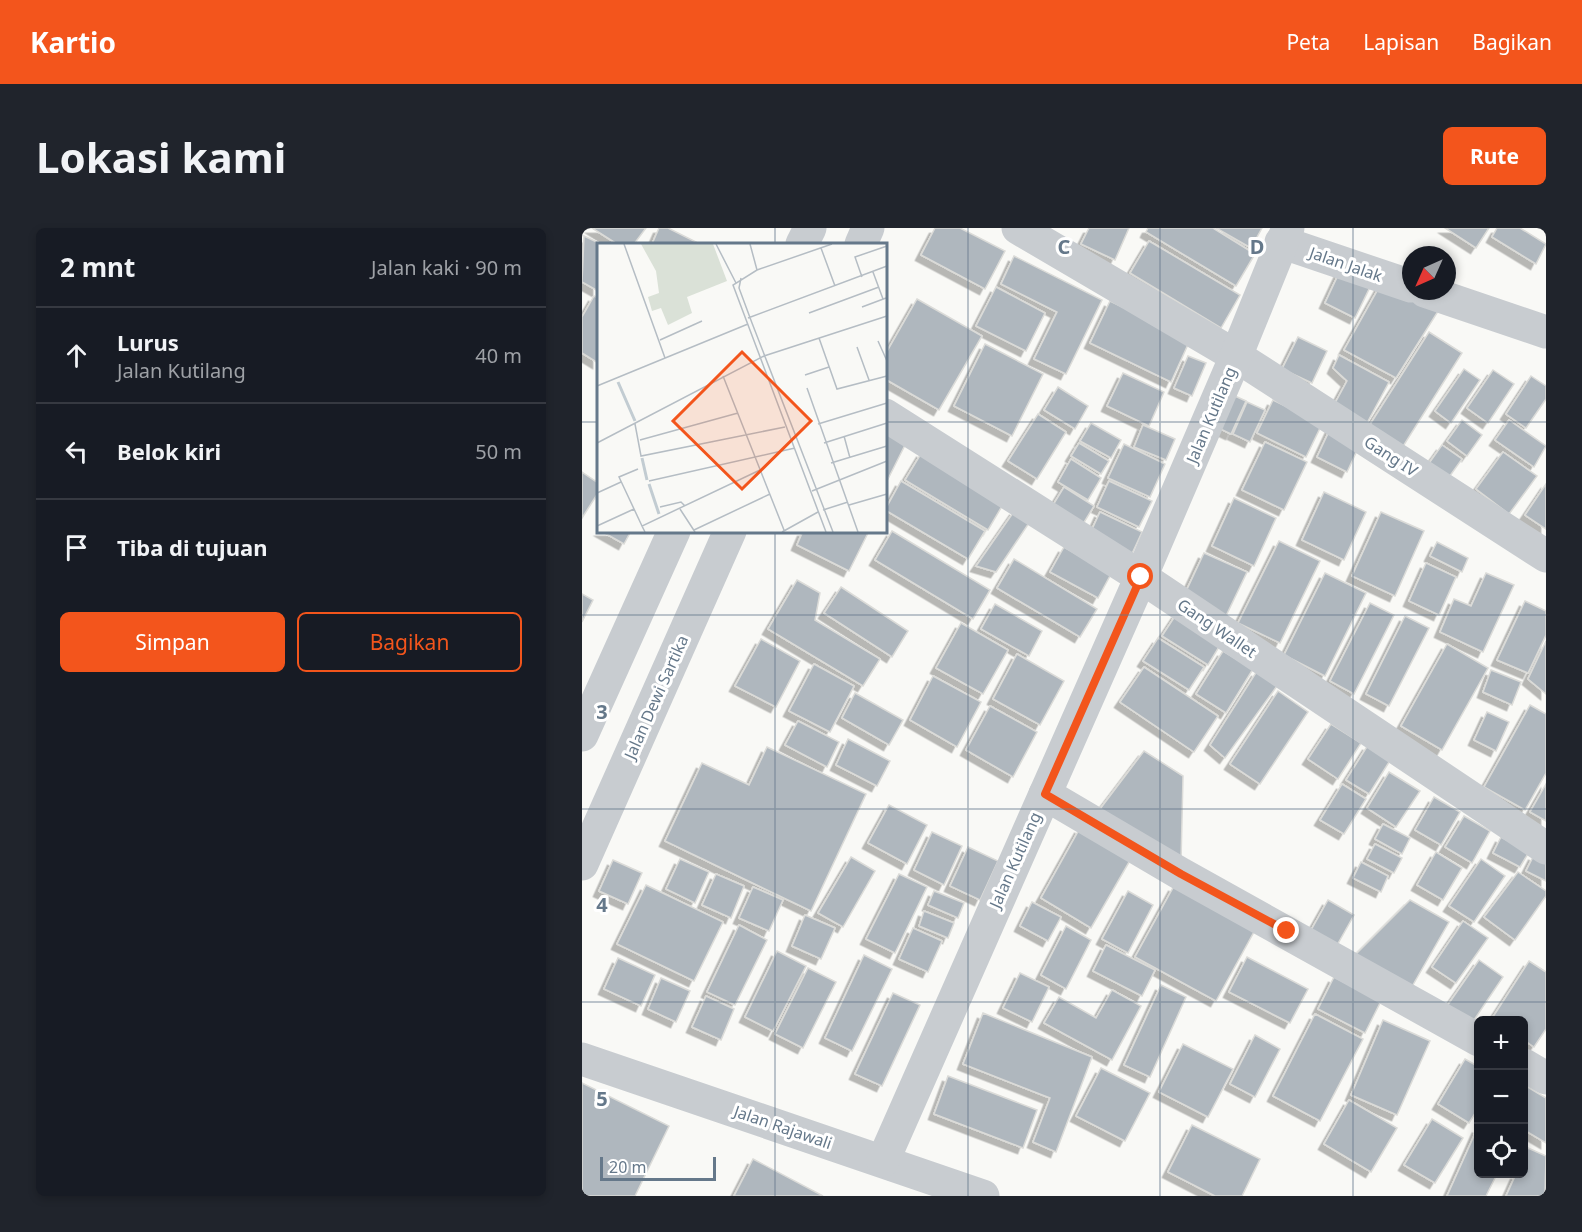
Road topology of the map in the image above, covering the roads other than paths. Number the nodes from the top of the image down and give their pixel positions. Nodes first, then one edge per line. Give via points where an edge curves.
1 (810, 228) edge
2 (868, 228) edge
3 (1018, 228) edge
4 (1284, 235) edge
5 (802, 243) edge
6 (861, 243) edge
7 (1402, 282) edge
8 (1451, 300) edge
9 (1546, 333) edge
10 (1236, 356) junction
11 (886, 416) edge
12 (674, 532) edge
13 (730, 532) edge
14 (1546, 556) edge
15 (1141, 577) junction
16 (582, 735) edge
17 (1045, 794) junction
18 (1546, 848) edge
19 (582, 864) edge
20 (1474, 1037) edge
21 (582, 1059) edge
22 (1528, 1067) edge
23 (1546, 1078) edge
24 (883, 1161) junction
25 (983, 1196) edge

1 - 5 street
2 - 6 street
3 - 10 street, Gang IV
4 - 7 street, Jalan Jalak
4 - 10 street, Jalan Kutilang
8 - 9 street
10 - 14 street, Gang IV
10 - 15 street, Jalan Kutilang
11 - 15 street, Gang Wallet
12 - 16 street
13 - 19 street, Jalan Dewi Sartika
15 - 17 street, Jalan Kutilang
15 - 18 street, Gang Wallet
17 - 20 street
17 - 24 street, Jalan Kutilang
21 - 24 street, Jalan Rajawali
22 - 23 street
24 - 25 street, Jalan Rajawali

